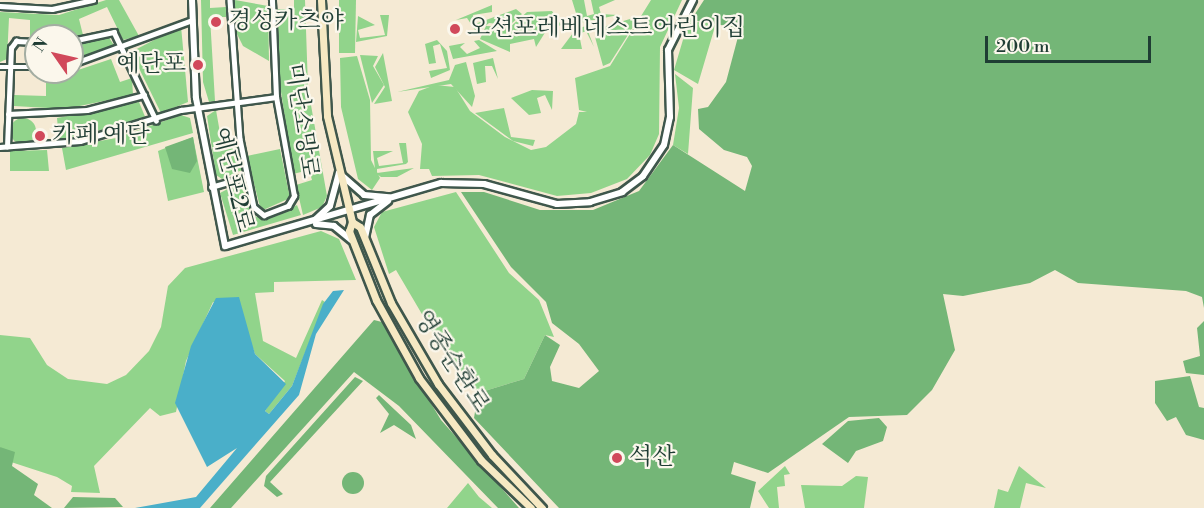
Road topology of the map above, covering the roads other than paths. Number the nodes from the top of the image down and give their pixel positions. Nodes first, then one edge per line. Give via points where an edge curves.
1 (93, 0) edge
2 (192, 0) edge
3 (230, 0) edge
4 (272, 0) edge
5 (321, 0) edge
6 (693, 0) edge
7 (0, 6) edge
8 (192, 20) junction
9 (84, 38) edge
10 (24, 43) edge
11 (123, 50) junction
12 (84, 61) edge
13 (0, 67) edge
14 (10, 67) junction
15 (24, 67) edge
16 (144, 95) junction
17 (276, 97) junction
18 (235, 103) junction
19 (198, 108) junction
20 (8, 114) junction
21 (156, 120) junction
22 (0, 147) edge
23 (7, 147) junction
24 (339, 173) junction
25 (247, 177) junction
26 (211, 187) junction
27 (393, 197) junction
28 (348, 211) junction
29 (352, 222) junction
30 (308, 224) junction
31 (365, 239) junction
32 (353, 243) junction
33 (531, 508) edge
34 (542, 508) edge

1 - 7 street via 52,9
2 - 8 street, 예단포2로
3 - 18 street, 미단소망로
4 - 17 street, 미단소망로
5 - 24 main road, 영종순환로 via 327,116
6 - 27 street, 예단포2로 via 668,50 666,138 650,168 632,185 606,198 573,204 531,200 470,182 441,183
8 - 11 street via 167,25
8 - 19 street, 예단포2로
9 - 11 street via 110,30
10 - 14 street via 14,43
11 - 12 street
11 - 16 street
13 - 14 street
14 - 15 street
14 - 20 street
16 - 20 street via 87,110
16 - 21 street
17 - 18 street
17 - 25 street, 미단소망로 via 294,201 279,211 258,214
18 - 19 street
18 - 25 street, 미단소망로
19 - 21 street
19 - 26 street, 예단포2로
20 - 23 street
21 - 23 street via 80,141
22 - 23 street
24 - 27 street via 364,195
24 - 28 main road, 영종순환로
24 - 30 street via 328,209
25 - 26 street
26 - 30 street, 예단포2로 via 225,246
27 - 28 street, 예단포2로
27 - 31 street via 370,215
28 - 29 main road, 영종순환로
28 - 30 street, 예단포2로
29 - 31 main road, 영종순환로
29 - 32 main road, 영종순환로
30 - 32 street via 334,226
31 - 34 main road, 영종순환로 via 392,303 438,384 492,455
32 - 33 main road, 영종순환로 via 376,300 429,393 486,466

